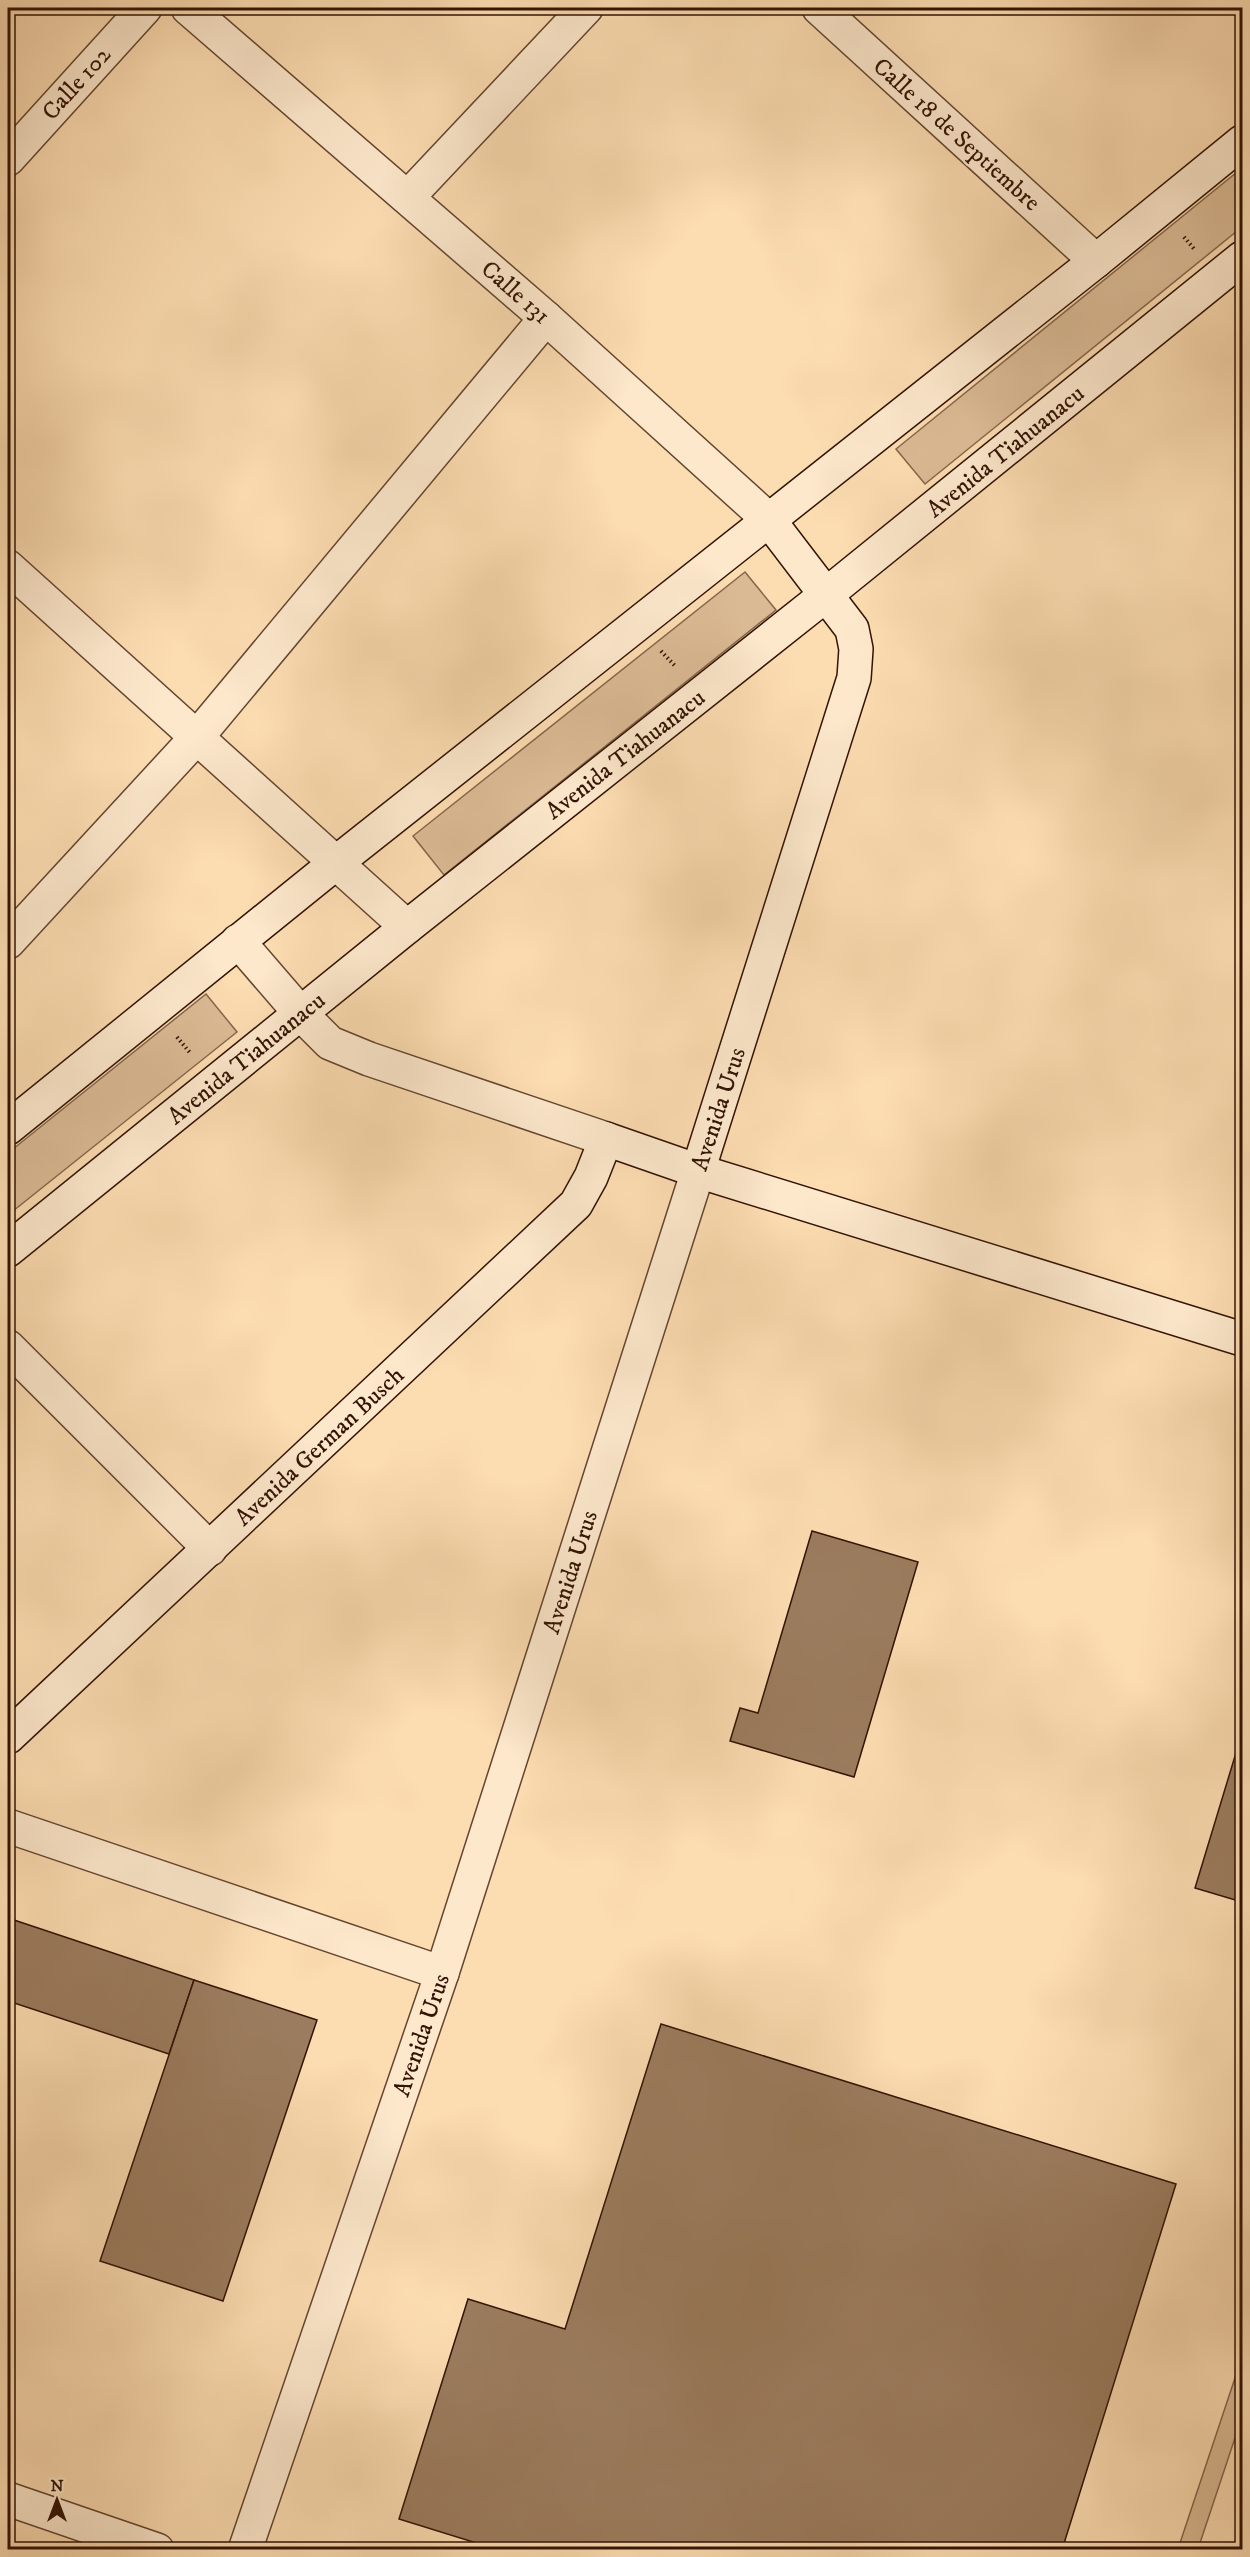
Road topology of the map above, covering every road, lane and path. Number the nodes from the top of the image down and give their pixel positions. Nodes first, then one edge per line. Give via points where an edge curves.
1 (145, 8) edge
2 (188, 8) edge
3 (586, 8) edge
4 (819, 8) edge
5 (1242, 142) edge
6 (8, 159) edge
7 (408, 197) junction
8 (1161, 208) junction
9 (1096, 261) junction
10 (1230, 268) edge
11 (546, 318) junction
12 (768, 519) junction
13 (8, 567) edge
14 (827, 594) junction
15 (637, 624) junction
16 (700, 694) junction
17 (197, 737) junction
18 (337, 862) junction
19 (407, 927) junction
20 (238, 941) junction
21 (8, 942) edge
22 (155, 1009) junction
23 (301, 1014) junction
24 (214, 1083) junction
25 (8, 1128) edge
26 (606, 1139) junction
27 (698, 1171) junction
28 (8, 1250) edge
29 (1242, 1339) edge
30 (8, 1347) edge
31 (210, 1549) junction
32 (8, 1737) edge
33 (8, 1826) edge
34 (442, 1973) junction
35 (8, 2499) edge
36 (157, 2550) edge
37 (244, 2550) edge

1 - 6 street, Calle 102
2 - 7 street, Calle 131
3 - 7 street
4 - 9 street, Calle 18 de Septiembre
5 - 8 street
7 - 11 street, Calle 131
8 - 9 street
8 - 10 path
9 - 12 street
10 - 14 street, Avenida Tiahuanacu
11 - 12 street, Calle 131
11 - 17 street
12 - 14 street, Calle 131
12 - 15 street
13 - 17 street
14 - 16 street, Avenida Tiahuanacu
14 - 27 street, Avenida Urus via 852,629 856,649 854,678
15 - 16 path
15 - 18 street
16 - 19 street, Avenida Tiahuanacu
17 - 18 street
17 - 21 street
18 - 19 street
18 - 20 street
19 - 23 street, Avenida Tiahuanacu
20 - 22 street
20 - 23 street
22 - 24 path
22 - 25 street
23 - 24 street, Avenida Tiahuanacu
23 - 26 street via 330,1043 369,1059
24 - 28 street, Avenida Tiahuanacu
26 - 27 street
26 - 31 street, Avenida German Busch via 576,1204
27 - 29 street
27 - 34 street, Avenida Urus
30 - 31 street
31 - 32 street, Avenida German Busch
33 - 34 street
34 - 37 street, Avenida Urus
35 - 36 street

